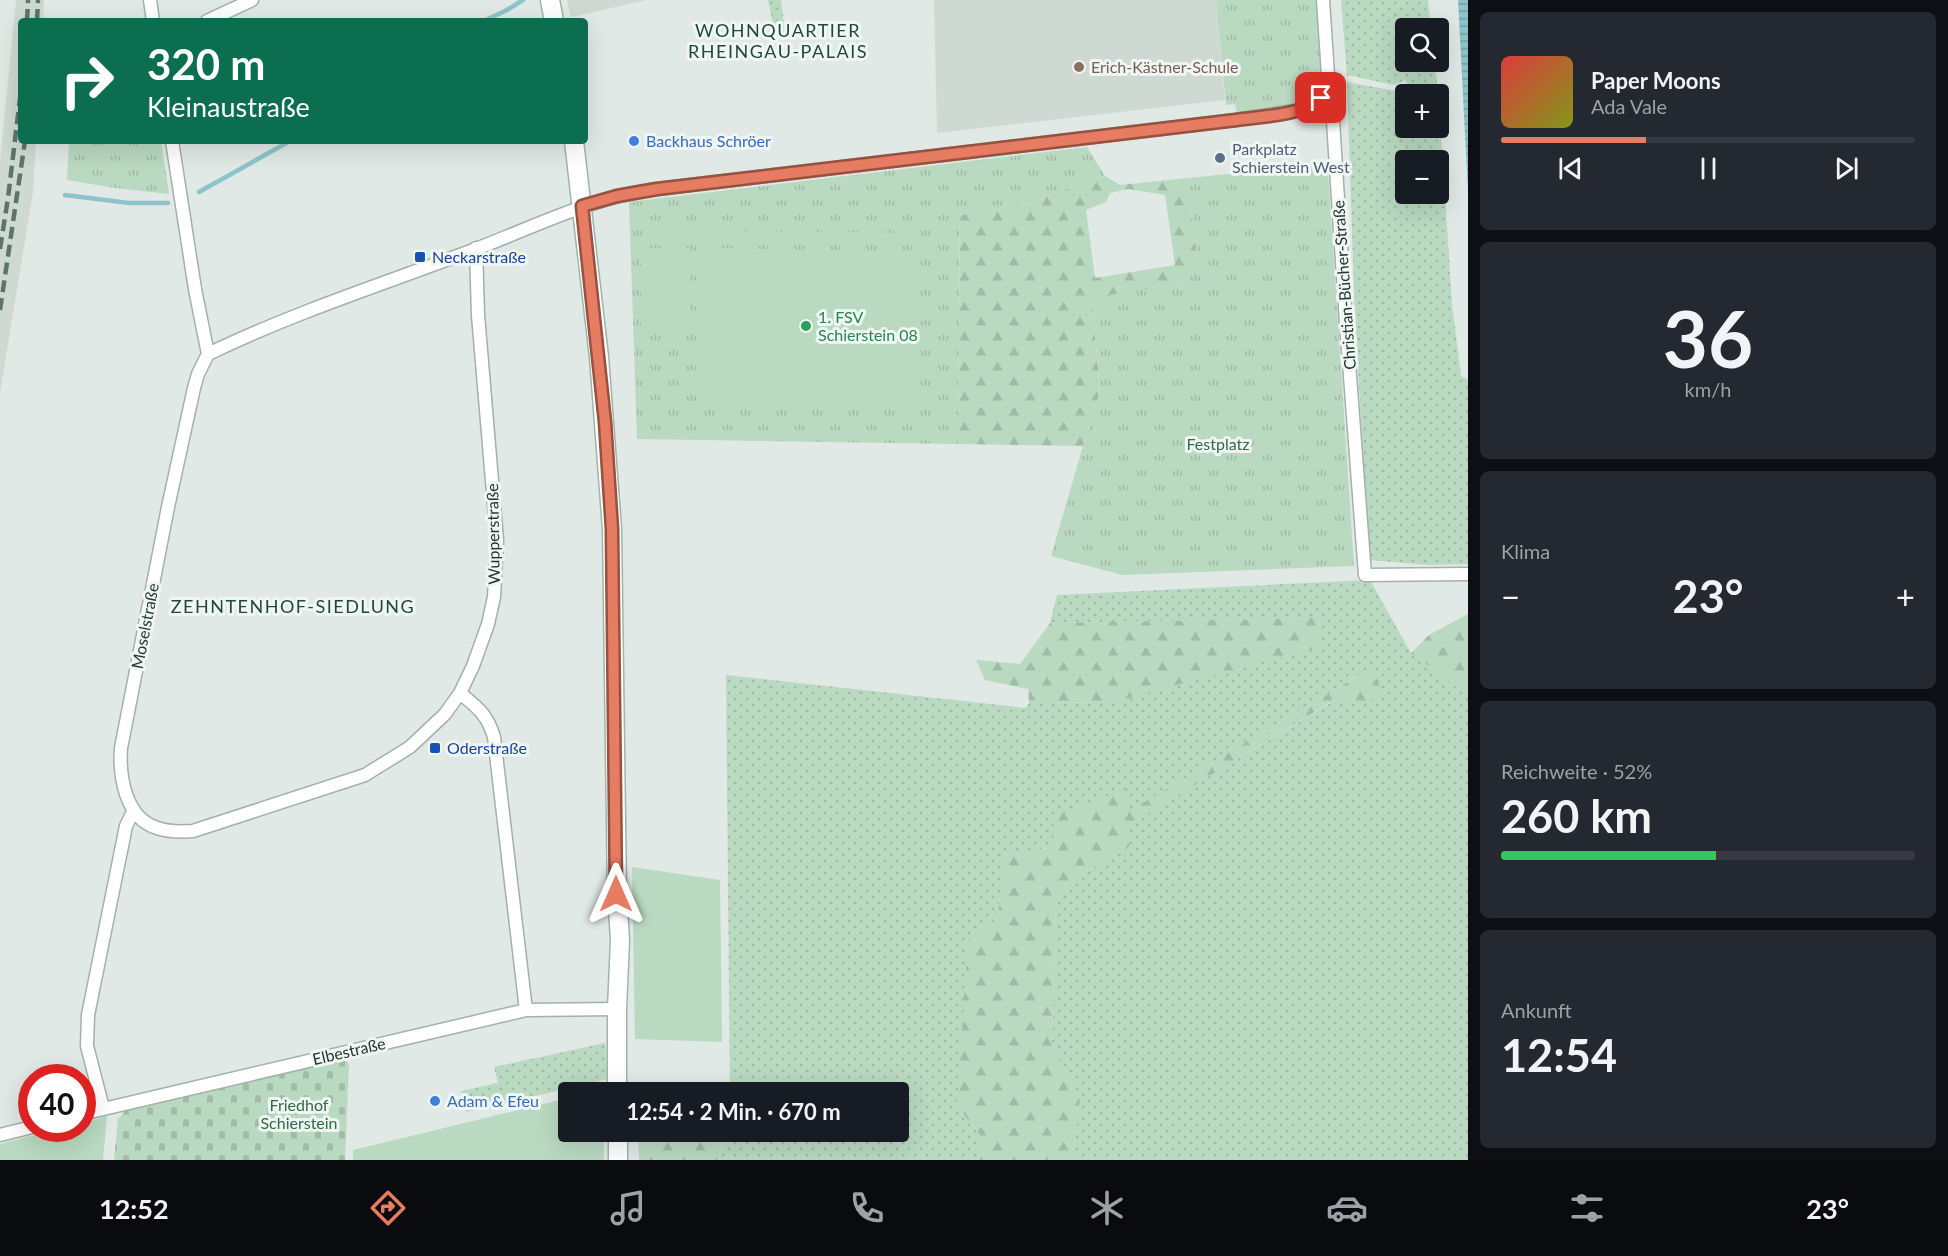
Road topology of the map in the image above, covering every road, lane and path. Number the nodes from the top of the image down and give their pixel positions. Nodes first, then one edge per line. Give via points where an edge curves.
1 (150, 0) edge
2 (252, 0) edge
3 (550, 0) edge
4 (1323, 0) edge
5 (153, 18) edge
6 (213, 18) edge
7 (553, 18) edge
8 (1321, 98) junction
9 (172, 144) edge
10 (574, 144) edge
11 (582, 206) junction
12 (476, 248) junction
13 (208, 354) junction
14 (1468, 574) edge
15 (460, 693) junction
16 (134, 810) junction
17 (617, 1009) junction
18 (526, 1010) junction
19 (617, 1082) edge
20 (103, 1108) junction
21 (96, 1110) edge
22 (18, 1131) edge
23 (0, 1136) edge
24 (618, 1142) edge
25 (618, 1160) edge

1 - 5 street
2 - 6 street
3 - 7 street
4 - 8 street via 1328,75
8 - 11 street via 1300,110 1247,118 657,189
8 - 14 street, Christian-Bücher-Straße via 1333,121 1365,575
9 - 13 street
10 - 11 street
11 - 12 street
11 - 17 street via 612,529 616,894 613,943 618,972
12 - 13 street via 258,330
12 - 15 street, Wupperstraße via 496,571 488,624
13 - 16 street, Moselstraße via 198,374 183,438 121,748 119,766
15 - 16 street, Wupperstraße via 445,714 410,747 349,781 194,831 155,827
15 - 18 street via 489,721 494,737
16 - 20 street via 126,826 88,1015 87,1046
17 - 18 street, Elbestraße
17 - 19 street
18 - 20 street, Elbestraße
20 - 21 street, Elbestraße
22 - 23 street
24 - 25 street

